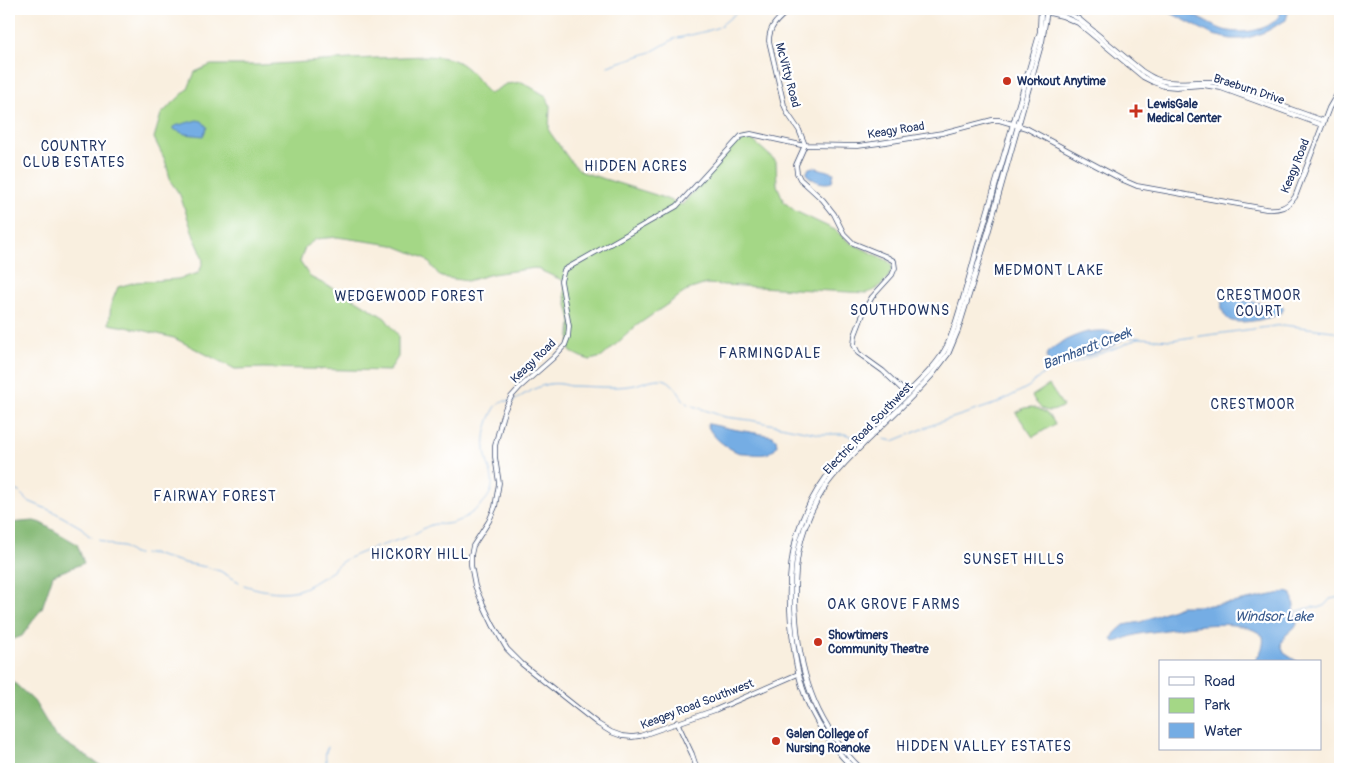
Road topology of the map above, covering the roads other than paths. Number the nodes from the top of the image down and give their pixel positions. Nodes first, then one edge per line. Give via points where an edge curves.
1 (790, 9) edge
2 (1041, 10) edge
3 (1048, 10) edge
4 (1340, 91) edge
5 (1012, 123) junction
6 (1323, 123) junction
7 (1018, 125) junction
8 (805, 145) junction
9 (907, 394) junction
10 (511, 399) joint
11 (798, 674) junction
12 (678, 722) junction
13 (696, 769) edge
14 (854, 769) edge
15 (861, 769) edge

1 - 8 street, McVitty Road via 773,24 769,41 784,105
2 - 3 street, Braeburn Drive
2 - 5 main road, Electric Road Southwest via 1040,32
3 - 6 street, Braeburn Drive via 1079,21 1143,77 1153,82 1221,88
3 - 7 main road, Electric Road Southwest via 1044,36
4 - 6 street, Keagy Road
5 - 7 street, Keagy Road
5 - 8 street, Keagy Road via 992,120 866,145
5 - 9 main road, Electric Road Southwest via 951,337 933,367
6 - 7 street, Keagy Road via 1297,193 1290,204 1277,209 1137,186
7 - 15 main road, Electric Road Southwest via 951,348 932,375 831,478 814,507 799,546 794,601 803,671 827,728
8 - 9 street via 796,165 800,179 834,214 844,234 853,243 886,256 895,264 892,275 865,309 854,345
8 - 10 street, Keagy Road via 752,134 741,136 677,206 564,270 561,281 569,326 565,345
9 - 11 main road, Electric Road Southwest via 838,463 822,483 802,520 793,552 789,589
10 - 12 street, Keagey Road Southwest via 495,446 498,479 495,506 474,543 471,555 475,586 493,625 516,659 611,732 622,736 643,736
11 - 12 street, Keagey Road Southwest via 715,710
11 - 14 main road, Electric Road Southwest via 820,726
12 - 13 street

